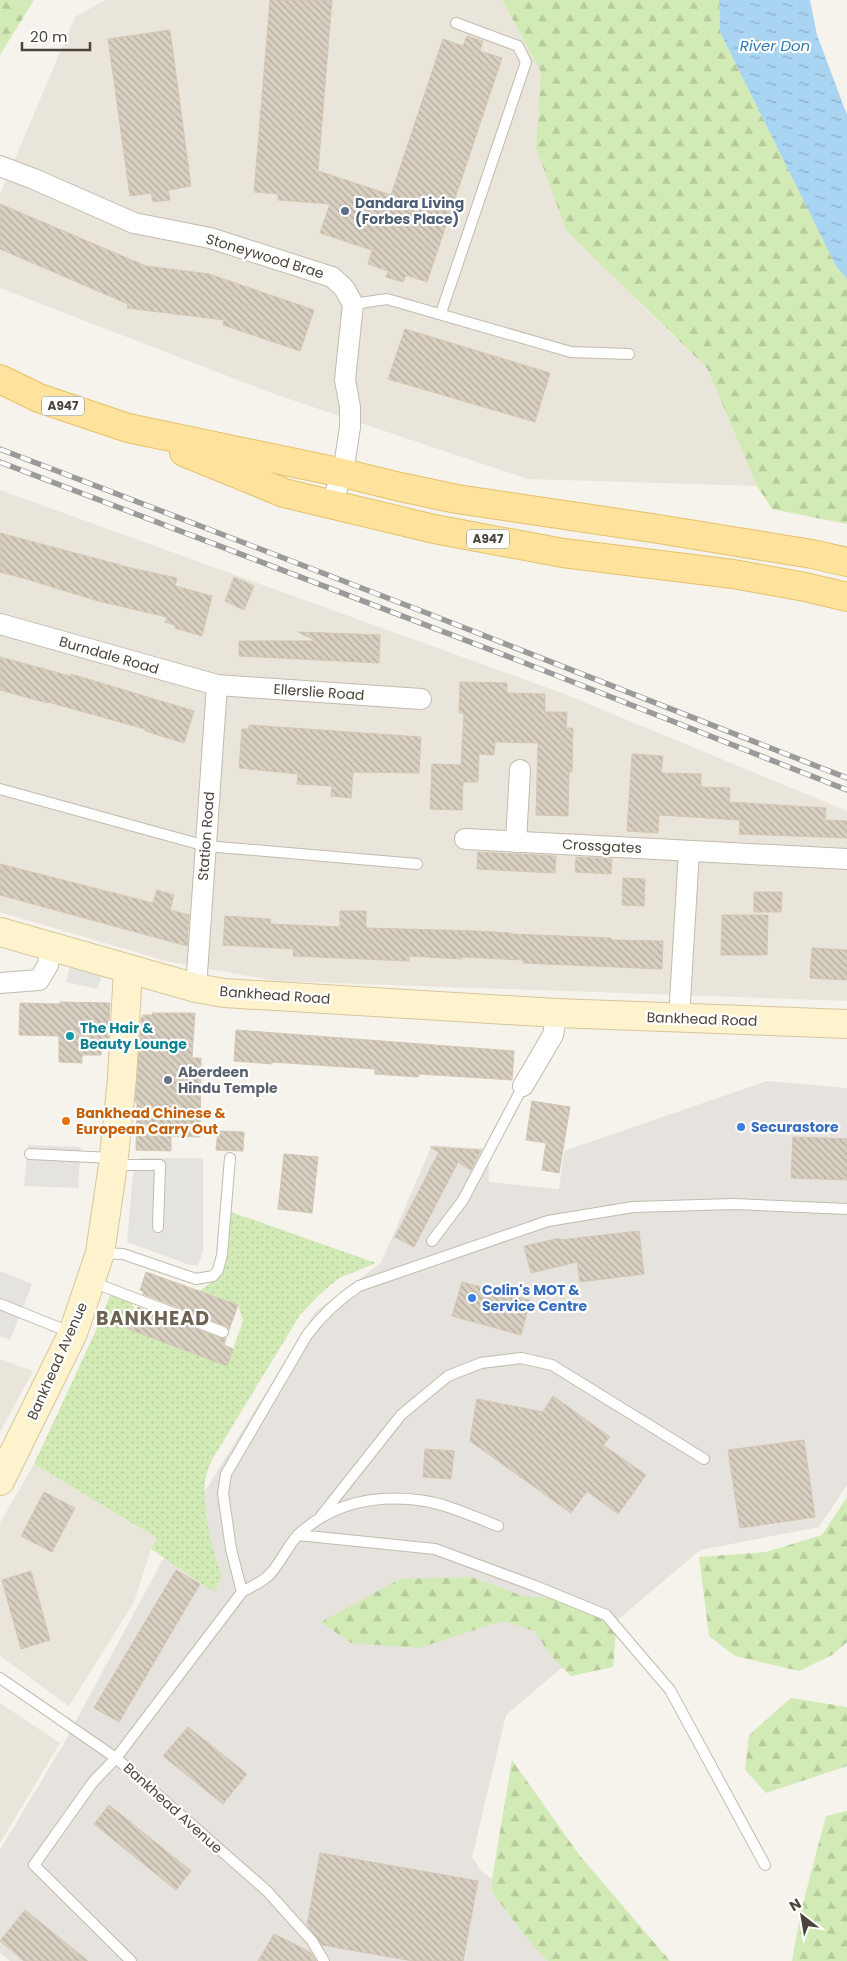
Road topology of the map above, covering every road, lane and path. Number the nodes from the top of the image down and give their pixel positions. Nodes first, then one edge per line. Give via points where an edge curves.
1 (456, 23) dead end
2 (0, 166) edge
3 (353, 304) junction
4 (441, 313) junction
5 (629, 354) dead end
6 (0, 379) edge
7 (128, 428) junction
8 (343, 473) junction
9 (330, 506) junction
10 (847, 562) edge
11 (847, 597) edge
12 (0, 624) edge
13 (217, 685) junction
14 (421, 699) dead end
15 (520, 770) dead end
16 (0, 789) edge
17 (465, 839) dead end
18 (516, 842) junction
19 (206, 846) junction
20 (689, 851) junction
21 (847, 859) edge
22 (417, 864) dead end
23 (0, 932) edge
24 (52, 947) junction
25 (128, 969) junction
26 (0, 983) edge
27 (196, 988) junction
28 (558, 1013) junction
29 (679, 1018) junction
30 (847, 1024) edge
31 (523, 1086) joint
32 (30, 1154) dead end
33 (230, 1158) dead end
34 (114, 1161) junction
35 (847, 1209) edge
36 (158, 1227) dead end
37 (432, 1241) dead end
38 (100, 1252) junction
39 (92, 1282) junction
40 (0, 1304) edge
41 (223, 1332) dead end
42 (73, 1333) junction
43 (704, 1459) dead end
44 (0, 1481) edge
45 (321, 1516) junction
46 (498, 1526) dead end
47 (298, 1535) junction
48 (242, 1592) junction
49 (0, 1678) edge
50 (116, 1758) junction
51 (765, 1865) dead end
52 (130, 1961) edge
53 (324, 1961) edge

1 - 4 lane via 518,46 526,62
2 - 3 street, Stoneywood Brae via 134,223 210,238 332,277 344,288
3 - 4 lane via 387,299
3 - 8 street via 346,380 350,428
4 - 5 lane via 571,352
6 - 7 main road, A947 via 39,398
7 - 8 main road, A947
7 - 9 main road, A947 via 254,482
8 - 9 street
8 - 10 main road, A947 via 457,499
9 - 11 main road, A947 via 563,553 733,574
12 - 13 street, Burndale Road
13 - 14 street, Ellerslie Road
13 - 19 street, Station Road
15 - 18 street
16 - 19 lane
17 - 18 street, Crossgates
18 - 20 street, Crossgates
19 - 22 lane
19 - 27 street, Station Road
20 - 21 street, Crossgates
20 - 29 street
23 - 24 street, Bankhead Road
24 - 25 street, Bankhead Road
24 - 26 street via 48,965 39,980
25 - 27 street, Bankhead Road
25 - 34 street, Bankhead Avenue
27 - 28 street, Bankhead Road via 224,993
28 - 29 street, Bankhead Road
28 - 31 street via 553,1035
29 - 30 street, Bankhead Road
31 - 37 lane via 463,1200
32 - 34 lane
33 - 38 lane via 222,1255 213,1276 196,1279 123,1254
34 - 36 lane via 160,1165
34 - 38 street, Bankhead Avenue
35 - 48 lane via 734,1204 633,1207 548,1221 359,1286 338,1300 307,1335 226,1474 223,1493 231,1550
38 - 39 street, Bankhead Avenue
39 - 41 lane
39 - 42 street, Bankhead Avenue
40 - 42 lane
42 - 44 street, Bankhead Avenue
43 - 45 lane via 552,1365 521,1358 481,1363 448,1376 401,1415
45 - 46 lane via 373,1499 402,1499 426,1501
45 - 47 lane
47 - 48 lane via 268,1577
47 - 51 lane via 435,1549 606,1615 670,1690
48 - 50 lane
49 - 50 lane, Bankhead Avenue
50 - 52 lane via 94,1782 34,1865
50 - 53 lane, Bankhead Avenue via 267,1891 312,1941

